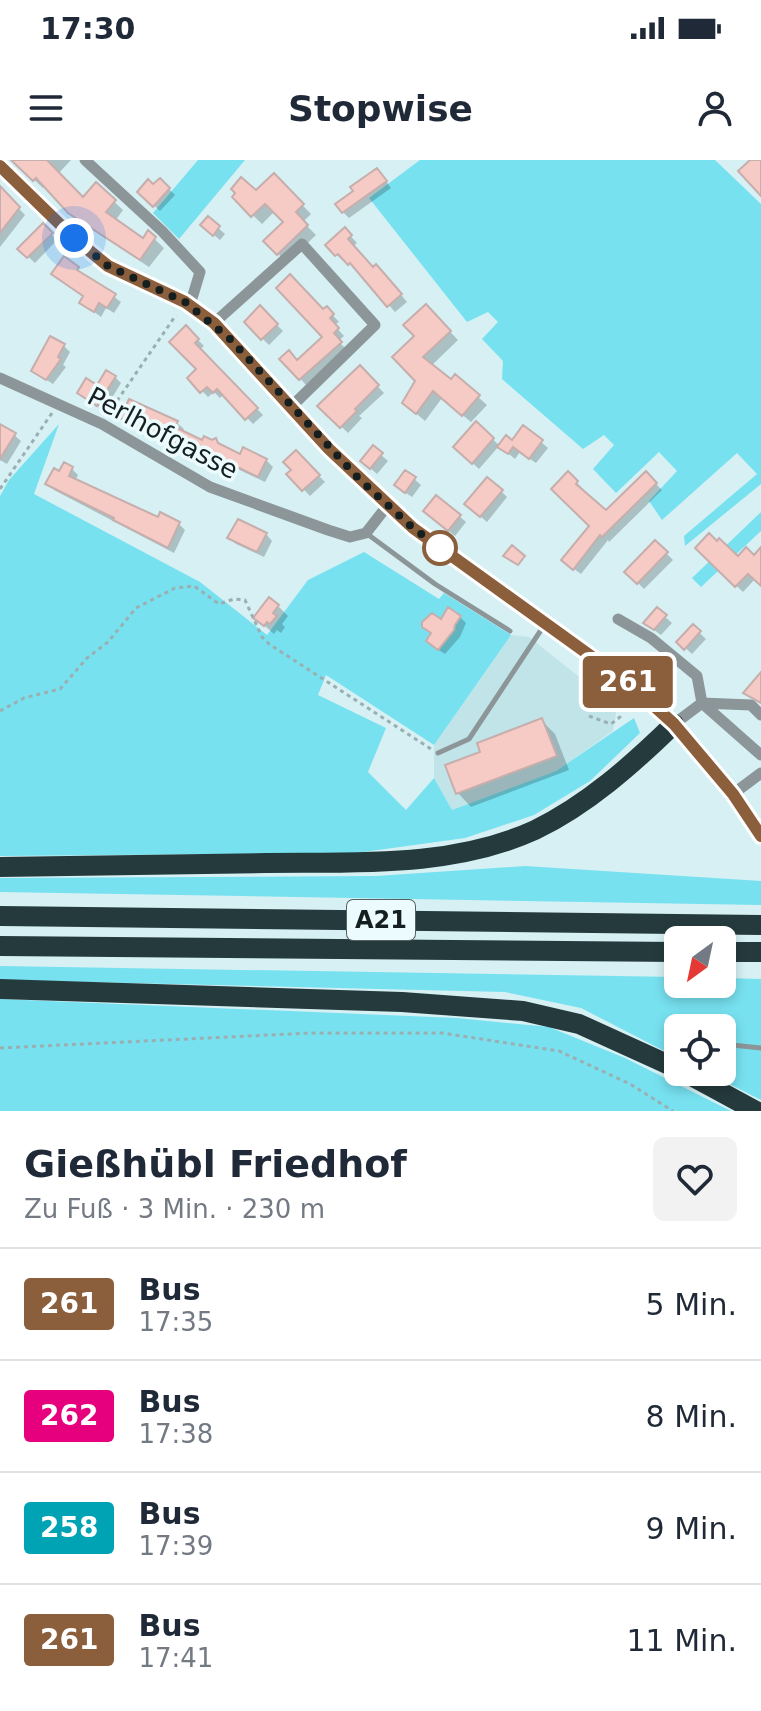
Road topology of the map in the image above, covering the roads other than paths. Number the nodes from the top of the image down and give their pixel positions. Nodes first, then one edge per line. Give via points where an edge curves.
1 (85, 160) edge
2 (0, 166) edge
3 (188, 303) junction
4 (214, 323) junction
5 (0, 378) edge
6 (291, 407) junction
7 (387, 506) junction
8 (366, 533) junction
9 (618, 619) dead end
10 (546, 622) junction
11 (510, 631) dead end
12 (702, 703) junction
13 (761, 715) edge
14 (674, 724) junction
15 (438, 753) road end
16 (761, 755) edge
17 (761, 773) edge
18 (733, 794) junction
19 (761, 836) edge
20 (0, 867) edge
21 (0, 916) edge
22 (761, 925) edge
23 (0, 946) edge
24 (664, 952) edge
25 (736, 952) edge
26 (761, 952) edge
27 (0, 989) edge
28 (736, 1045) edge
29 (761, 1048) edge
30 (664, 1063) edge
31 (710, 1086) edge
32 (756, 1111) edge

1 - 3 street via 200,272
2 - 3 main road via 108,266
3 - 4 main road
4 - 6 main road
4 - 6 street via 302,244 375,325
5 - 8 street, Perlhofgasse via 102,424 210,487 350,537
6 - 7 main road
7 - 8 street
7 - 10 main road
8 - 11 lane
9 - 12 street via 697,676
10 - 14 main road
10 - 15 lane via 469,739
12 - 13 street via 751,705
12 - 14 street
12 - 16 street
14 - 18 main road
14 - 20 highway via 567,812 535,830 470,850 370,862
17 - 18 street
18 - 19 main road
21 - 22 highway, A21
23 - 24 highway, A21
25 - 26 highway
27 - 30 highway via 418,1002 523,1011 579,1024
28 - 29 lane
31 - 32 highway

